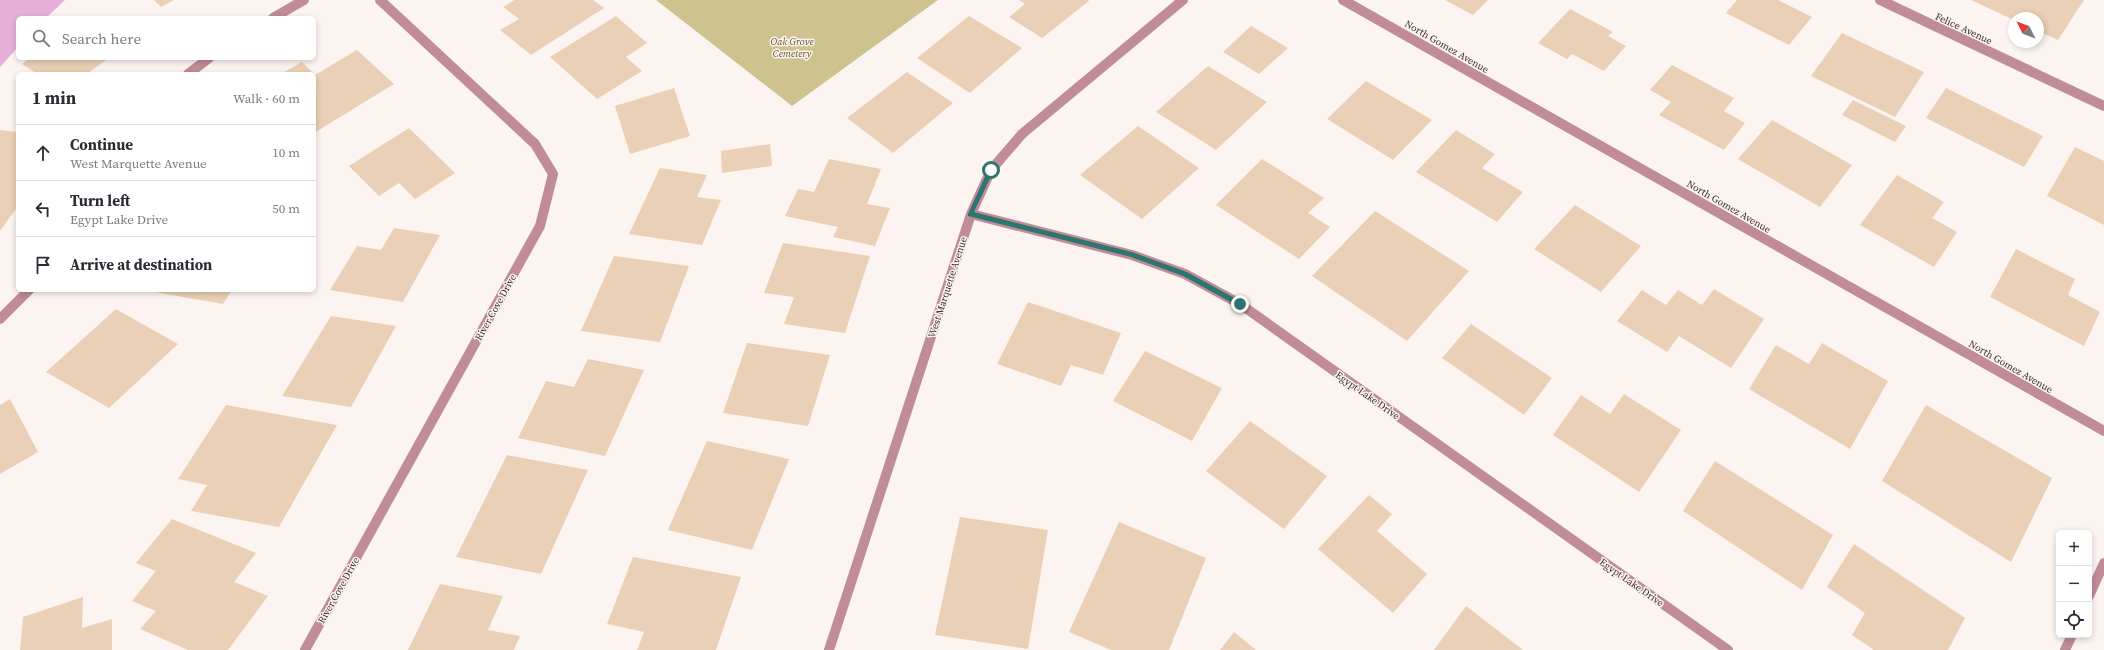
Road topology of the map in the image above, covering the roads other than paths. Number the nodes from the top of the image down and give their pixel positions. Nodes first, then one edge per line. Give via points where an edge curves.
1 (304, 0) edge
2 (380, 0) edge
3 (1183, 0) edge
4 (1343, 0) edge
5 (1880, 0) edge
6 (276, 16) edge
7 (206, 60) edge
8 (191, 72) edge
9 (2104, 106) edge
10 (971, 214) junction
11 (27, 292) edge
12 (0, 319) edge
13 (2104, 431) edge
14 (2104, 563) edge
15 (2092, 589) edge
16 (2071, 638) edge
17 (305, 650) edge
18 (829, 650) edge
19 (1728, 650) edge
20 (2065, 650) edge

1 - 6 street
2 - 17 street, River Cove Drive via 535,144 553,174 540,226
3 - 10 street, West Marquette Avenue via 1022,134 991,170
4 - 13 street, North Gomez Avenue
5 - 9 street, Felice Avenue
7 - 8 street
10 - 18 street, West Marquette Avenue
10 - 19 street, Egypt Lake Drive via 1132,255 1185,274 1240,304
11 - 12 street
14 - 15 street
16 - 20 street

